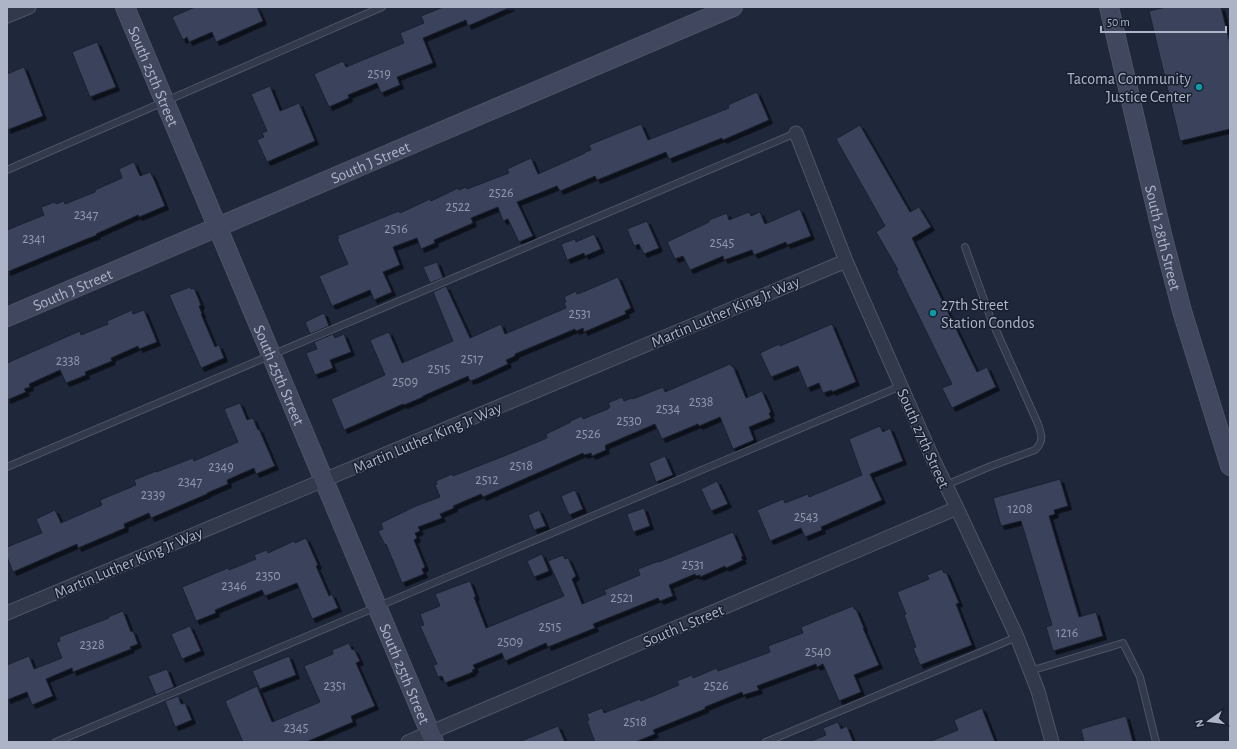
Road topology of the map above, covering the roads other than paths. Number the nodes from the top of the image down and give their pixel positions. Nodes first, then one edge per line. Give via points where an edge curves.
1 (29, 7) edge
2 (125, 7) edge
3 (382, 7) edge
4 (733, 7) edge
5 (1108, 7) edge
6 (7, 16) edge
7 (165, 102) junction
8 (796, 133) joint
9 (7, 170) edge
10 (218, 227) junction
11 (965, 247) dead end
12 (846, 261) junction
13 (7, 317) edge
14 (272, 356) junction
15 (901, 386) junction
16 (1230, 466) edge
17 (7, 467) edge
18 (324, 480) junction
19 (946, 485) junction
20 (957, 508) junction
21 (377, 607) junction
22 (7, 613) edge
23 (1017, 637) junction
24 (1030, 671) junction
25 (432, 737) edge
26 (56, 742) edge
27 (408, 742) edge
28 (766, 742) edge
29 (1052, 742) edge
30 (1156, 742) edge

1 - 6 street
2 - 7 street, South 25th Street
3 - 7 lane
4 - 10 street, South J Street
5 - 16 street, South 28th Street via 1182,311
7 - 9 lane
7 - 10 street, South 25th Street
8 - 12 street, South 27th Street
8 - 14 lane
10 - 13 street, South J Street
10 - 14 street, South 25th Street
11 - 19 lane via 991,319 1042,435 1040,445 1035,450
12 - 15 street, South 27th Street
12 - 18 street, Martin Luther King Jr Way
14 - 17 lane
14 - 18 street, South 25th Street
15 - 19 street, South 27th Street
15 - 21 lane
18 - 21 street, South 25th Street
18 - 22 street, Martin Luther King Jr Way
19 - 20 street, South 27th Street
20 - 23 street, South 27th Street
20 - 25 street, South L Street
21 - 25 street, South 25th Street
21 - 26 lane
23 - 24 street, South 27th Street
23 - 28 lane
24 - 29 street, South 27th Street
24 - 30 lane via 1123,643 1140,677
25 - 27 street, South L Street

